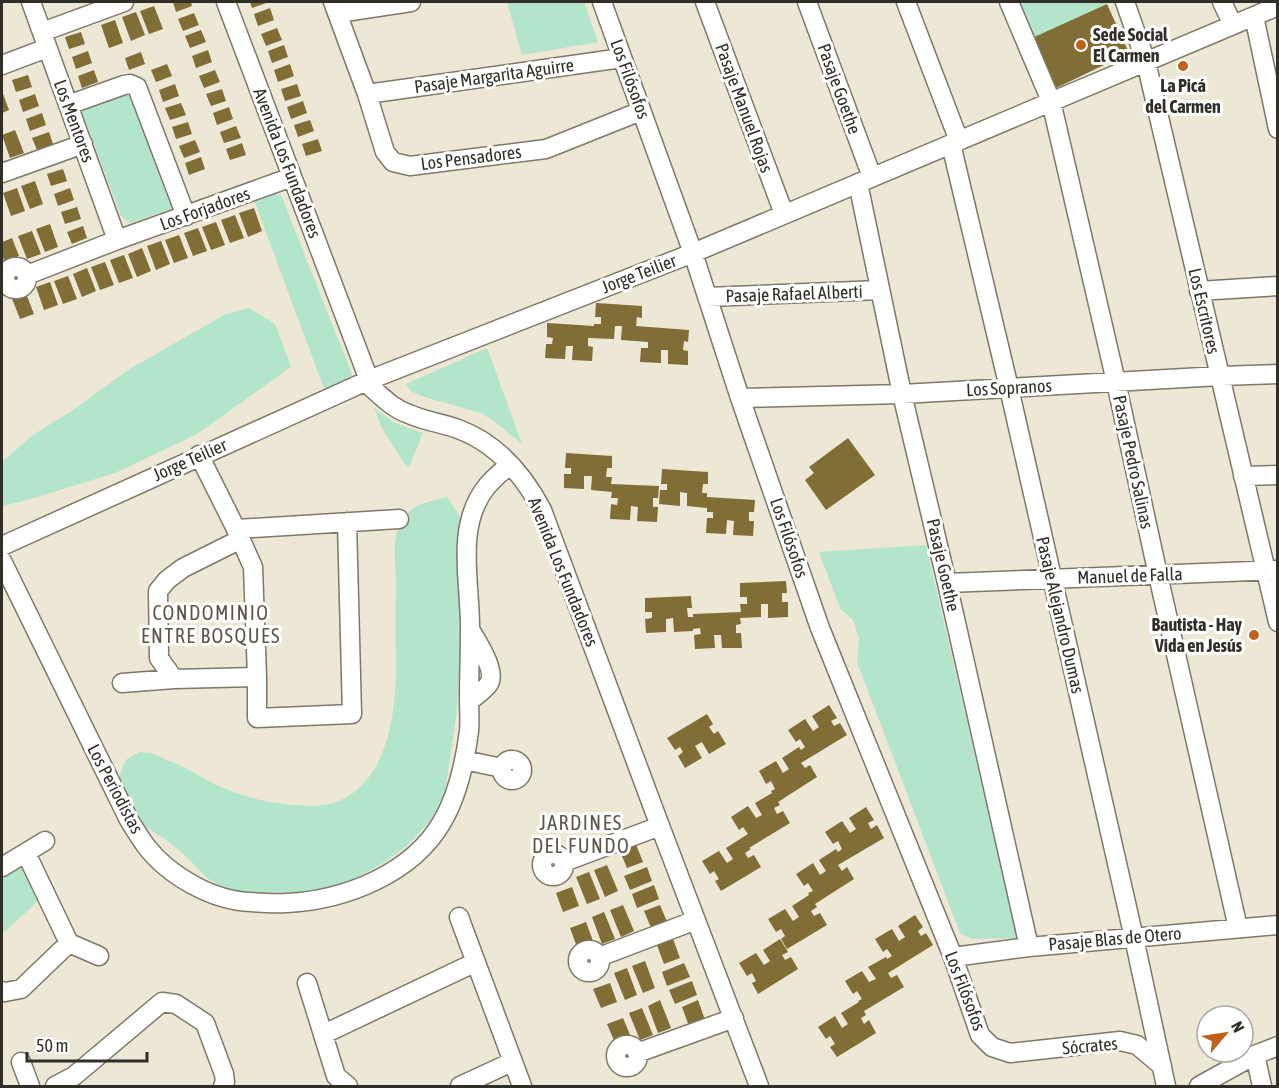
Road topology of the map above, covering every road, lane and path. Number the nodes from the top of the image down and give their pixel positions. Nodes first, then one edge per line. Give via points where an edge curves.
1 (31, 2) edge
2 (124, 2) edge
3 (226, 2) edge
4 (411, 2) edge
5 (602, 2) edge
6 (705, 2) edge
7 (807, 2) edge
8 (906, 2) edge
9 (1009, 2) edge
10 (1125, 2) edge
11 (1222, 2) edge
12 (1278, 6) edge
13 (336, 7) edge
14 (1254, 16) junction
15 (1233, 25) junction
16 (45, 40) junction
17 (622, 58) junction
18 (1146, 62) junction
19 (2, 65) edge
20 (367, 94) junction
21 (1051, 102) junction
22 (68, 105) junction
23 (641, 111) junction
24 (1278, 129) edge
25 (955, 142) junction
26 (83, 144) junction
27 (2, 173) edge
28 (292, 177) junction
29 (865, 180) junction
30 (784, 214) junction
31 (186, 216) junction
32 (117, 240) junction
33 (693, 253) junction
34 (27, 275) dead end
35 (1278, 286) edge
36 (880, 290) junction
37 (1199, 291) junction
38 (707, 297) junction
39 (1278, 374) edge
40 (1220, 376) junction
41 (369, 380) junction
42 (1116, 382) junction
43 (1009, 388) junction
44 (902, 394) junction
45 (740, 398) junction
46 (199, 455) junction
47 (510, 465) junction
48 (1278, 475) edge
49 (1243, 476) junction
50 (399, 519) dead end
51 (347, 522) junction
52 (238, 534) junction
53 (2, 546) edge
54 (2, 561) edge
55 (1272, 571) edge
56 (1158, 575) junction
57 (1052, 579) junction
58 (947, 583) junction
59 (1278, 622) edge
60 (257, 677) junction
61 (174, 679) junction
62 (122, 683) dead end
63 (464, 760) junction
64 (502, 768) dead end
65 (660, 826) junction
66 (45, 841) dead end
67 (26, 853) junction
68 (564, 862) dead end
69 (2, 867) edge
70 (459, 917) dead end
71 (696, 920) junction
72 (1278, 925) edge
73 (1238, 928) junction
74 (1134, 938) junction
75 (69, 943) junction
76 (1029, 947) junction
77 (99, 956) dead end
78 (599, 957) dead end
79 (953, 957) junction
80 (476, 963) junction
81 (307, 983) dead end
82 (2, 991) edge
83 (734, 1018) junction
84 (324, 1034) junction
85 (1278, 1046) edge
86 (637, 1053) dead end
87 (1010, 1053) joint
88 (1255, 1055) joint
89 (21, 1062) dead end
90 (512, 1062) junction
91 (1239, 1064) edge
92 (1162, 1066) junction
93 (30, 1086) edge
94 (55, 1086) edge
95 (224, 1086) edge
96 (348, 1086) edge
97 (460, 1086) edge
98 (522, 1086) edge
99 (759, 1086) edge
100 (1166, 1086) edge
101 (1199, 1086) edge
102 (1262, 1086) edge

1 - 16 street, Los Mentores
2 - 16 street
3 - 28 street, Avenida Los Fundadores
4 - 13 street
5 - 17 street, Los Filósofos
6 - 30 street, Pasaje Manuel Rojas
7 - 29 street, Pasaje Goethe
8 - 25 street, Pasaje Alejandro Dumas
9 - 21 street, Pasaje Pedro Salinas
10 - 18 street, Los Escritores
11 - 15 street
12 - 14 street, Jorge Teilier
13 - 20 street, Los Pensadores
14 - 15 street, Jorge Teilier
14 - 24 street
15 - 18 street, Jorge Teilier
16 - 19 street
16 - 22 street, Los Mentores
17 - 20 street, Pasaje Margarita Aguirre
17 - 23 street, Los Filósofos
18 - 21 street, Jorge Teilier
18 - 37 street, Los Escritores
20 - 23 street, Los Pensadores via 385,152 393,162 410,166 546,148
21 - 25 street, Jorge Teilier
21 - 42 street, Pasaje Pedro Salinas
22 - 26 street, Los Mentores
22 - 31 street via 124,85 137,87
23 - 33 street, Los Filósofos
25 - 29 street, Jorge Teilier
25 - 43 street, Pasaje Alejandro Dumas
26 - 27 street
26 - 32 street, Los Mentores
28 - 31 street, Los Forjadores
28 - 41 street, Avenida Los Fundadores
29 - 30 street, Jorge Teilier
29 - 36 street, Pasaje Goethe
30 - 33 street, Jorge Teilier
31 - 32 street, Los Forjadores
32 - 34 street, Los Forjadores
33 - 38 street, Los Filósofos
33 - 41 street, Jorge Teilier
35 - 37 street
36 - 38 street, Pasaje Rafael Alberti
36 - 44 street, Pasaje Goethe
37 - 40 street, Los Escritores
38 - 45 street, Los Filósofos
39 - 40 street, Los Sopranos
40 - 42 street, Los Sopranos
40 - 49 street, Los Escritores
41 - 46 street, Jorge Teilier
41 - 47 street, Avenida Los Fundadores via 388,403 407,414 481,439
42 - 43 street, Los Sopranos
42 - 56 street, Pasaje Pedro Salinas
43 - 44 street, Los Sopranos
43 - 57 street, Pasaje Alejandro Dumas
44 - 45 street, Los Sopranos
44 - 58 street, Pasaje Goethe
45 - 79 street, Los Filósofos via 828,648
46 - 52 street
46 - 53 street, Jorge Teilier
47 - 63 street, Los Periodistas via 487,487 467,531 471,629 469,729
47 - 65 street, Avenida Los Fundadores via 542,510
48 - 49 street
49 - 55 street, Los Escritores
50 - 51 street
51 - 52 street
51 - 60 street via 352,714 257,718
52 - 60 street via 254,567
52 - 61 street via 183,568 158,591 159,658
54 - 63 street, Los Periodistas via 129,820 164,865 212,895 247,902 288,903 322,898 380,879 406,862 442,822 456,794
55 - 56 street, Manuel de Falla
55 - 59 street, Los Escritores
56 - 57 street, Manuel de Falla
56 - 73 street, Pasaje Pedro Salinas
57 - 58 street, Manuel de Falla
57 - 74 street, Pasaje Alejandro Dumas
58 - 76 street, Pasaje Goethe
60 - 61 street
61 - 62 street
63 - 64 street
65 - 68 street
65 - 71 street, Avenida Los Fundadores
66 - 67 street
67 - 69 street
67 - 75 street
70 - 80 street
71 - 78 street
71 - 83 street, Avenida Los Fundadores
72 - 73 street, Pasaje Blas de Otero
73 - 74 street, Pasaje Blas de Otero
74 - 76 street, Pasaje Blas de Otero
74 - 92 street, Pasaje Alejandro Dumas
75 - 77 street
75 - 82 street via 21,989
76 - 79 street, Pasaje Blas de Otero
79 - 87 street, Los Filósofos via 980,1035 993,1047
80 - 84 street
80 - 90 street
81 - 84 street
83 - 86 street
83 - 99 street, Avenida Los Fundadores
84 - 96 street via 336,1076
85 - 88 street
87 - 92 street, Sócrates via 1120,1041 1137,1045
88 - 102 street
89 - 93 street
90 - 97 street
90 - 98 street
91 - 101 street
92 - 100 street, Pasaje Alejandro Dumas
94 - 95 street via 74,1076 162,1002 176,1004 205,1023 224,1074

